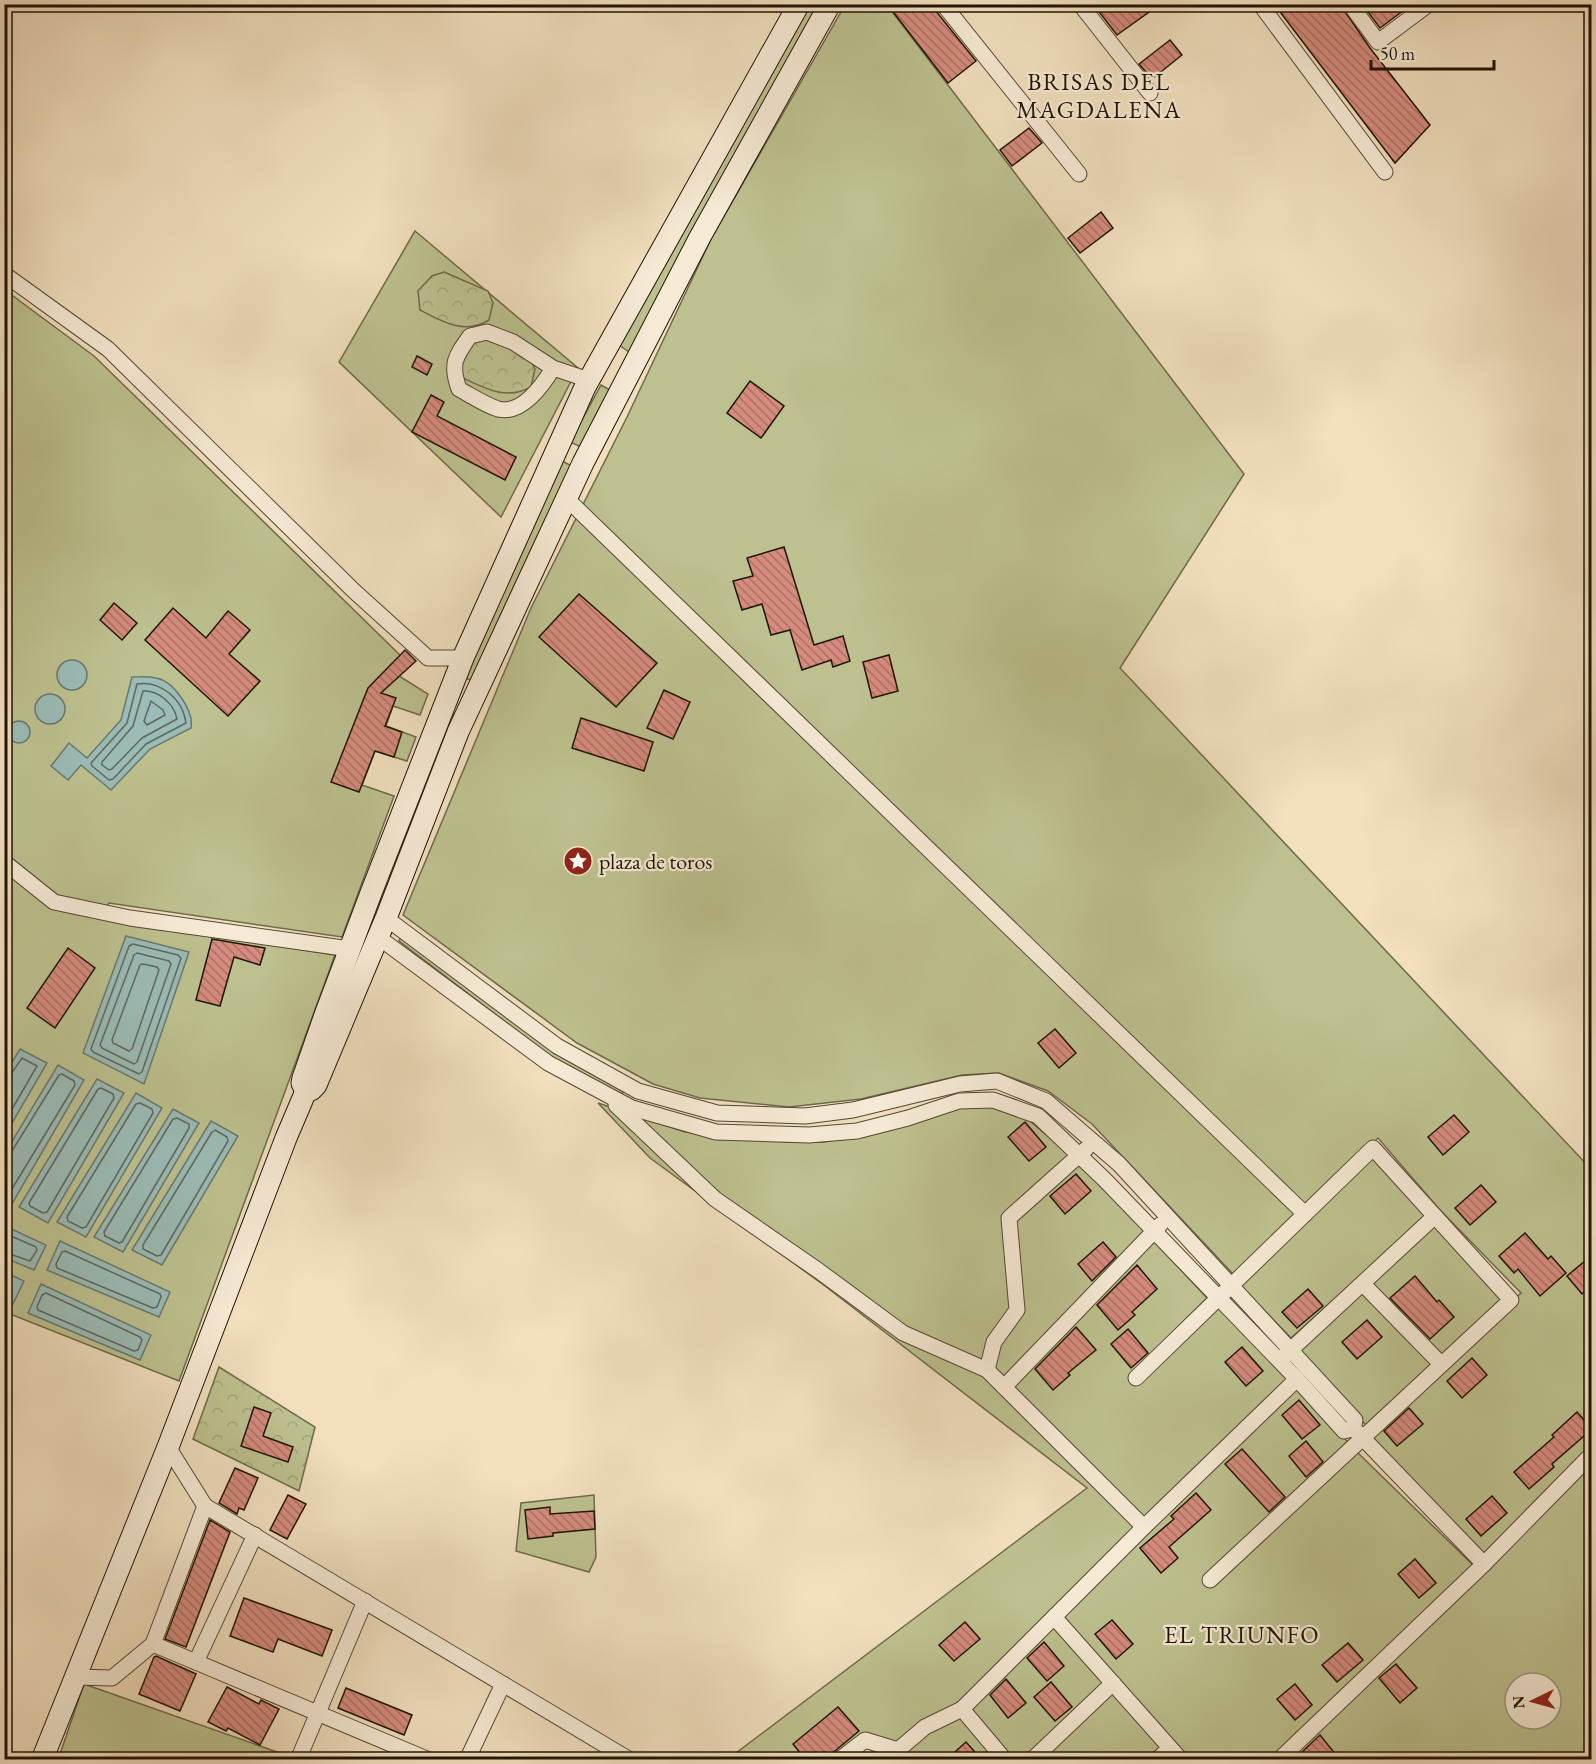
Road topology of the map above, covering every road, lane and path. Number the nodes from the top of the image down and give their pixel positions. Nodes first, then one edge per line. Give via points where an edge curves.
1 (799, 4) edge
2 (830, 4) edge
3 (943, 4) edge
4 (1080, 4) edge
5 (1260, 4) edge
6 (1350, 4) edge
7 (1429, 4) edge
8 (1150, 93) dead end
9 (1385, 172) dead end
10 (1079, 174) dead end
11 (4, 274) edge
12 (554, 368) junction
13 (589, 380) junction
14 (567, 499) junction
15 (463, 658) junction
16 (4, 862) edge
17 (382, 927) junction
18 (350, 949) junction
19 (306, 1091) junction
20 (606, 1094) junction
21 (1093, 1142) junction
22 (1080, 1155) junction
23 (1305, 1214) junction
24 (1435, 1216) junction
25 (1168, 1217) junction
26 (1155, 1231) junction
27 (1363, 1284) junction
28 (1231, 1286) junction
29 (1218, 1298) junction
30 (1285, 1356) junction
31 (1441, 1364) junction
32 (987, 1370) junction
33 (1136, 1378) dead end
34 (1297, 1379) junction
35 (1004, 1387) junction
36 (1358, 1434) junction
37 (168, 1447) junction
38 (1589, 1457) dead end
39 (205, 1506) junction
40 (1144, 1527) junction
41 (255, 1535) junction
42 (1484, 1564) junction
43 (1210, 1580) dead end
44 (365, 1601) junction
45 (1054, 1617) junction
46 (153, 1644) junction
47 (196, 1662) junction
48 (75, 1677) junction
49 (1113, 1683) junction
50 (503, 1684) junction
51 (962, 1709) junction
52 (318, 1713) junction
53 (1175, 1754) edge
54 (611, 1755) edge
55 (897, 1755) edge
56 (42, 1760) edge
57 (298, 1760) edge
58 (429, 1760) edge
59 (467, 1760) edge
60 (630, 1760) edge
61 (839, 1760) edge
62 (1005, 1760) edge
63 (1032, 1760) edge
64 (1157, 1760) edge
65 (1279, 1760) edge

1 - 13 main road
2 - 14 main road via 700,237
3 - 10 street
4 - 8 street
5 - 9 street
6 - 7 street via 1378,42
11 - 15 street via 108,349 354,591 428,658
12 - 12 street via 513,342 488,332 470,336 456,356 453,373 459,389 500,410 513,409 525,401
12 - 13 street
13 - 15 main road
14 - 17 main road via 463,723
14 - 23 street
15 - 18 main road
16 - 18 street via 54,902 130,918
17 - 19 main road via 316,1085
17 - 20 street via 548,1063
17 - 21 street via 557,1047 638,1091 717,1113 805,1116 853,1110 960,1084 997,1081 1046,1101
18 - 19 main road via 303,1078
19 - 37 main road
20 - 22 street via 632,1108 716,1132 809,1136 857,1131 959,1101 993,1100 1038,1116
20 - 32 street via 715,1199 903,1333
21 - 22 street
21 - 25 street
22 - 26 street
22 - 32 street via 1009,1218 1017,1310 994,1342
23 - 24 street via 1373,1148
23 - 28 street
24 - 27 street
24 - 31 street via 1511,1300
25 - 26 street
25 - 28 street
26 - 29 street
26 - 35 street
27 - 30 street
27 - 31 street
28 - 29 street
28 - 30 street
29 - 30 street
29 - 33 street
30 - 34 street
30 - 36 street via 1355,1420
31 - 36 street
32 - 35 street
34 - 36 street via 1344,1431
34 - 40 street
35 - 40 street
36 - 42 street
36 - 43 street
37 - 39 street
37 - 48 main road
38 - 42 street
39 - 41 street
39 - 46 street
40 - 45 street
41 - 44 street
41 - 47 street
42 - 65 street
44 - 50 street
44 - 52 street
45 - 49 street
45 - 51 street
46 - 47 street
46 - 48 street via 112,1678
47 - 52 street
48 - 56 main road
49 - 53 street
49 - 63 street
50 - 54 street
50 - 59 street
51 - 55 street via 925,1727
51 - 62 street
52 - 57 street
52 - 58 street
53 - 64 street
54 - 60 street
55 - 61 street via 865,1740

